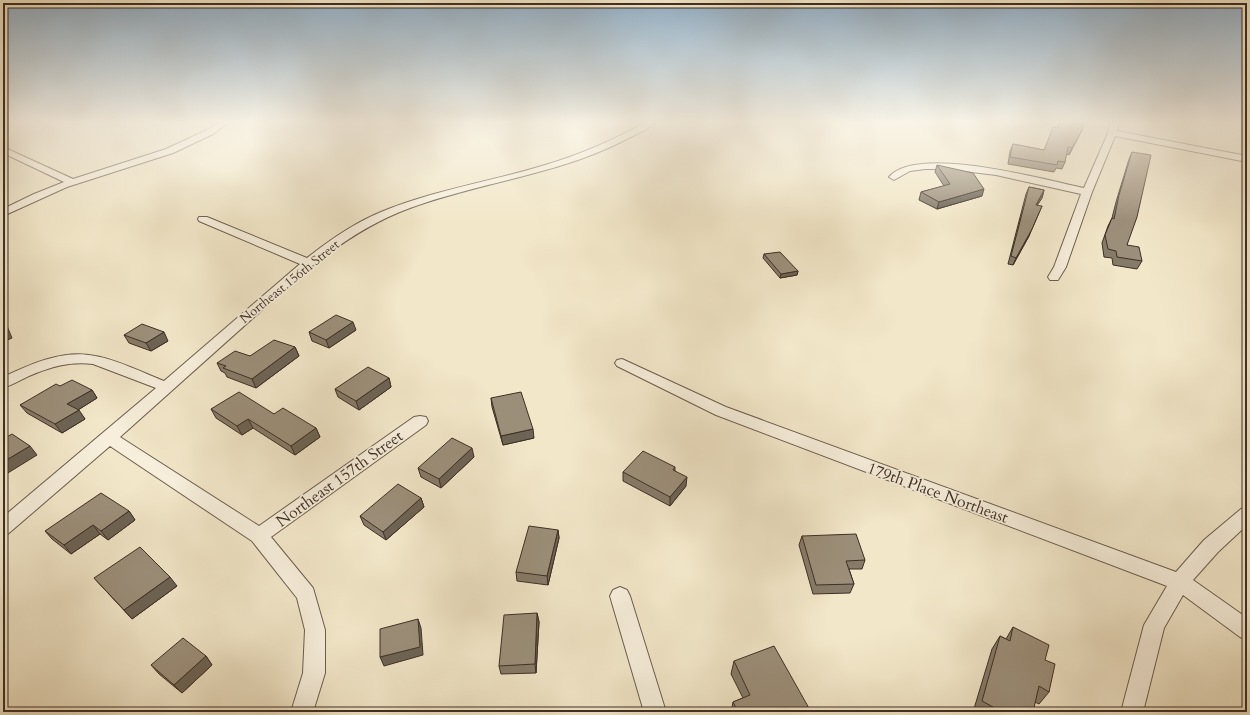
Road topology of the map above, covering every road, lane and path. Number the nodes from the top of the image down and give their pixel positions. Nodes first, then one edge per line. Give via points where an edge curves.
1 (12, 154) edge
2 (157, 154) edge
3 (582, 154) edge
4 (1103, 154) edge
5 (1223, 154) edge
6 (1247, 159) edge
7 (894, 177) dead end
8 (72, 182) junction
9 (1087, 192) junction
10 (3, 213) edge
11 (203, 219) dead end
12 (308, 263) junction
13 (1054, 277) dead end
14 (622, 363) dead end
15 (3, 383) edge
16 (166, 388) junction
17 (420, 421) dead end
18 (110, 438) junction
19 (1247, 514) edge
20 (3, 528) edge
21 (259, 536) junction
22 (1180, 582) junction
23 (620, 596) dead end
24 (1247, 630) edge
25 (302, 712) edge
26 (655, 712) edge
27 (1132, 712) edge

1 - 8 street
2 - 8 street
3 - 12 street, Northeast 156th Street via 401,208 341,238
4 - 9 street
5 - 6 street
7 - 9 street via 908,169 961,167
8 - 10 street
9 - 13 street
11 - 12 street
12 - 16 street, Northeast 156th Street
14 - 22 street, 179th Place Northeast via 721,411
15 - 16 street via 62,359 82,357
16 - 18 street, Northeast 156th Street
17 - 21 street, Northeast 157th Street
18 - 20 street, Northeast 156th Street
18 - 21 street
19 - 22 street via 1210,546
21 - 25 street via 306,594 314,630 314,673
22 - 24 street, 179th Place Northeast
22 - 27 street via 1154,625
23 - 26 street

